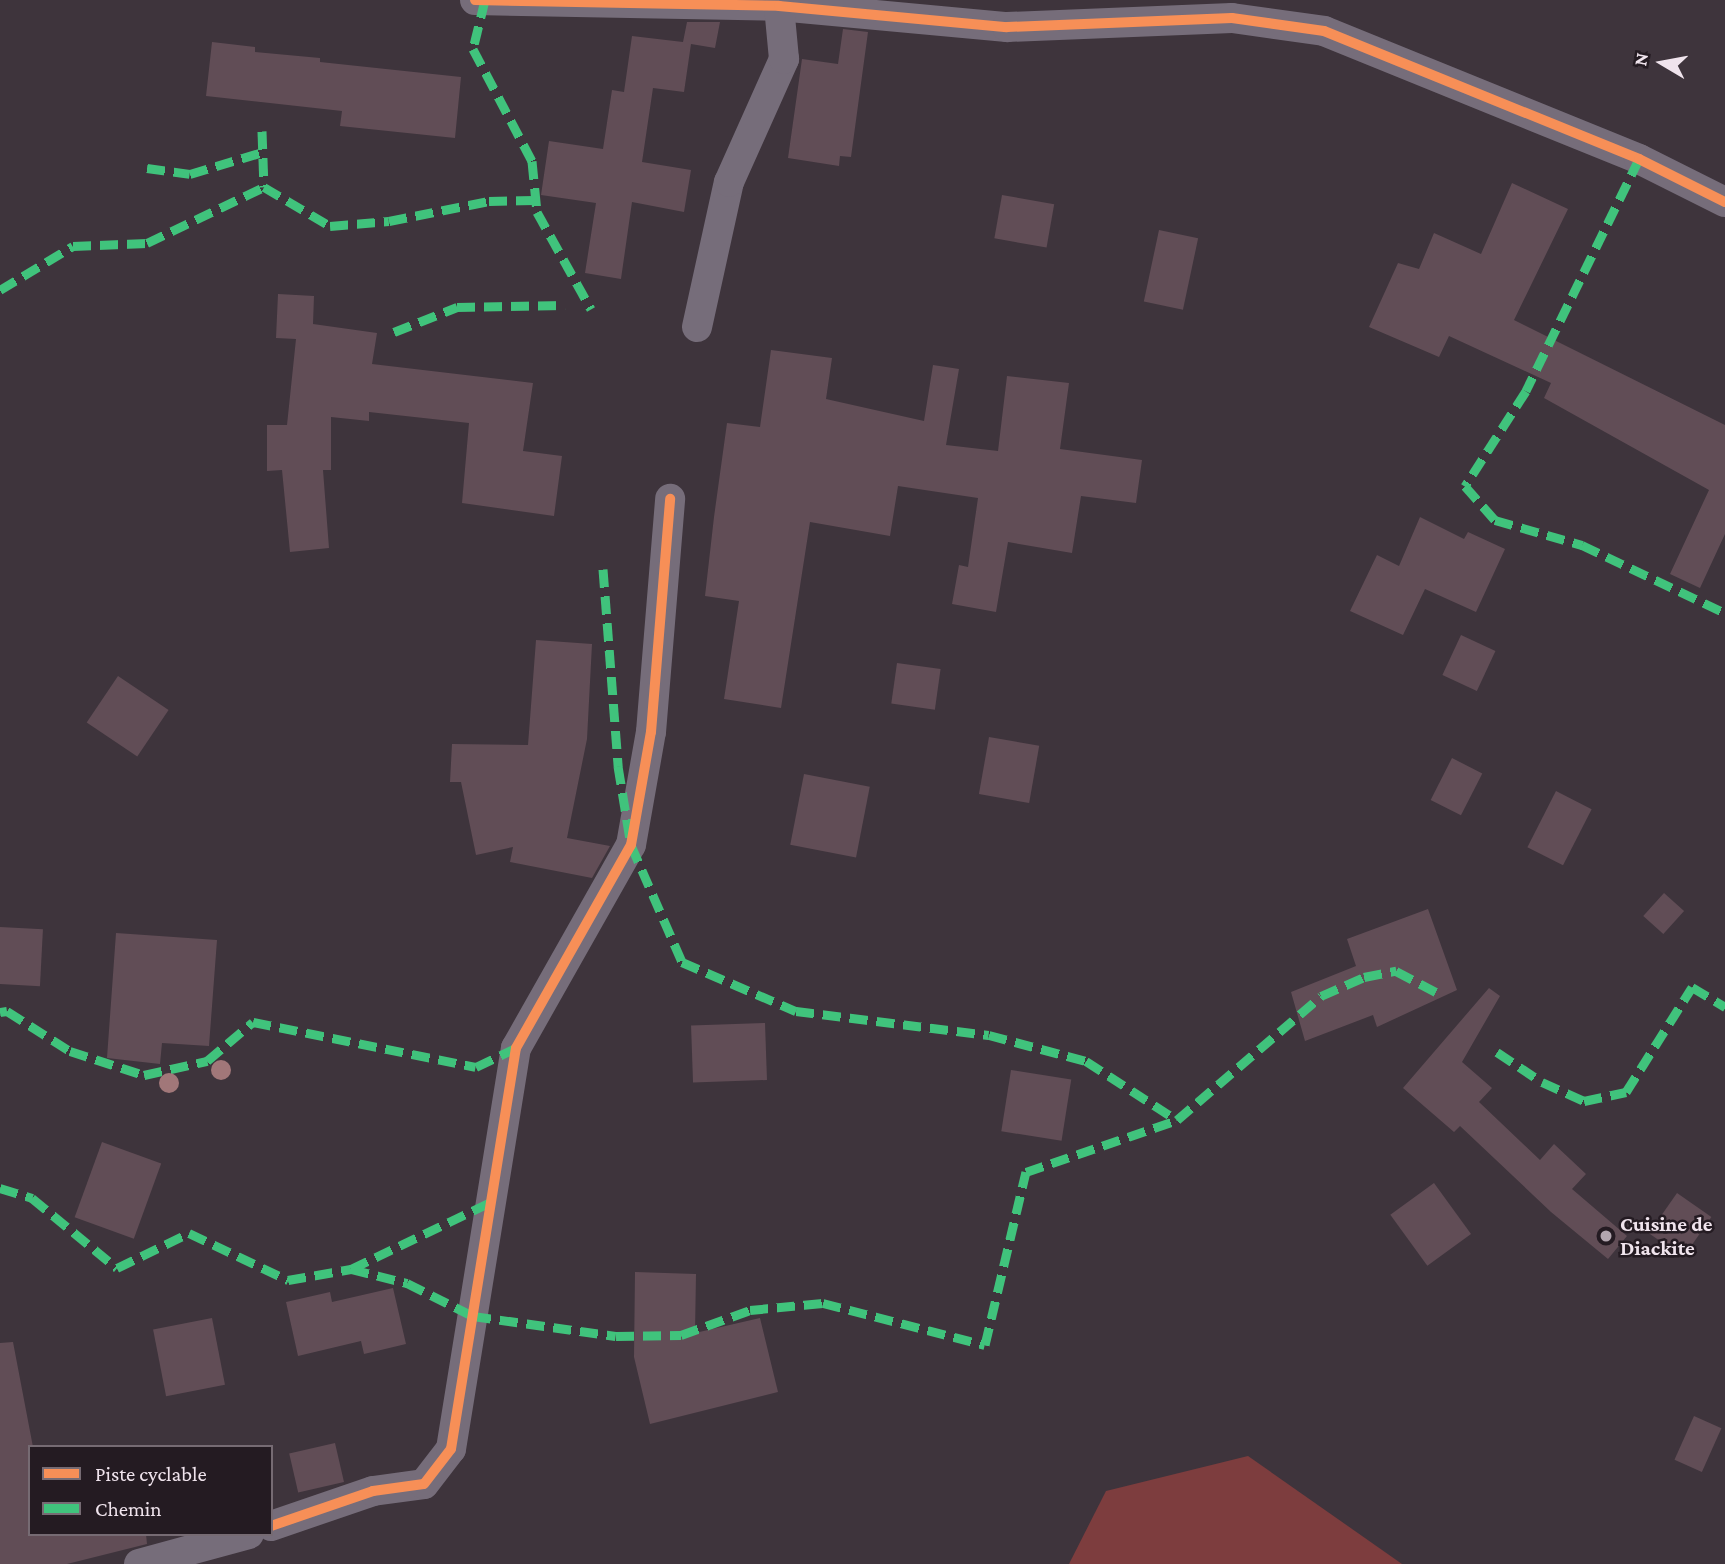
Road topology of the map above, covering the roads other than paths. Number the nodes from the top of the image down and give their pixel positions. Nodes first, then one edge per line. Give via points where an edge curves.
1 (475, 0) edge
2 (779, 6) junction
3 (1725, 202) edge
4 (697, 327) dead end
5 (670, 499) dead end
6 (273, 1526) edge
7 (241, 1536) edge
8 (139, 1564) edge

1 - 2 street
2 - 3 street via 1007,27 1232,18 1324,31 1639,159
2 - 4 street via 784,59 729,182
5 - 6 street via 651,732 631,845 516,1048 451,1449 424,1484 373,1492
7 - 8 street

